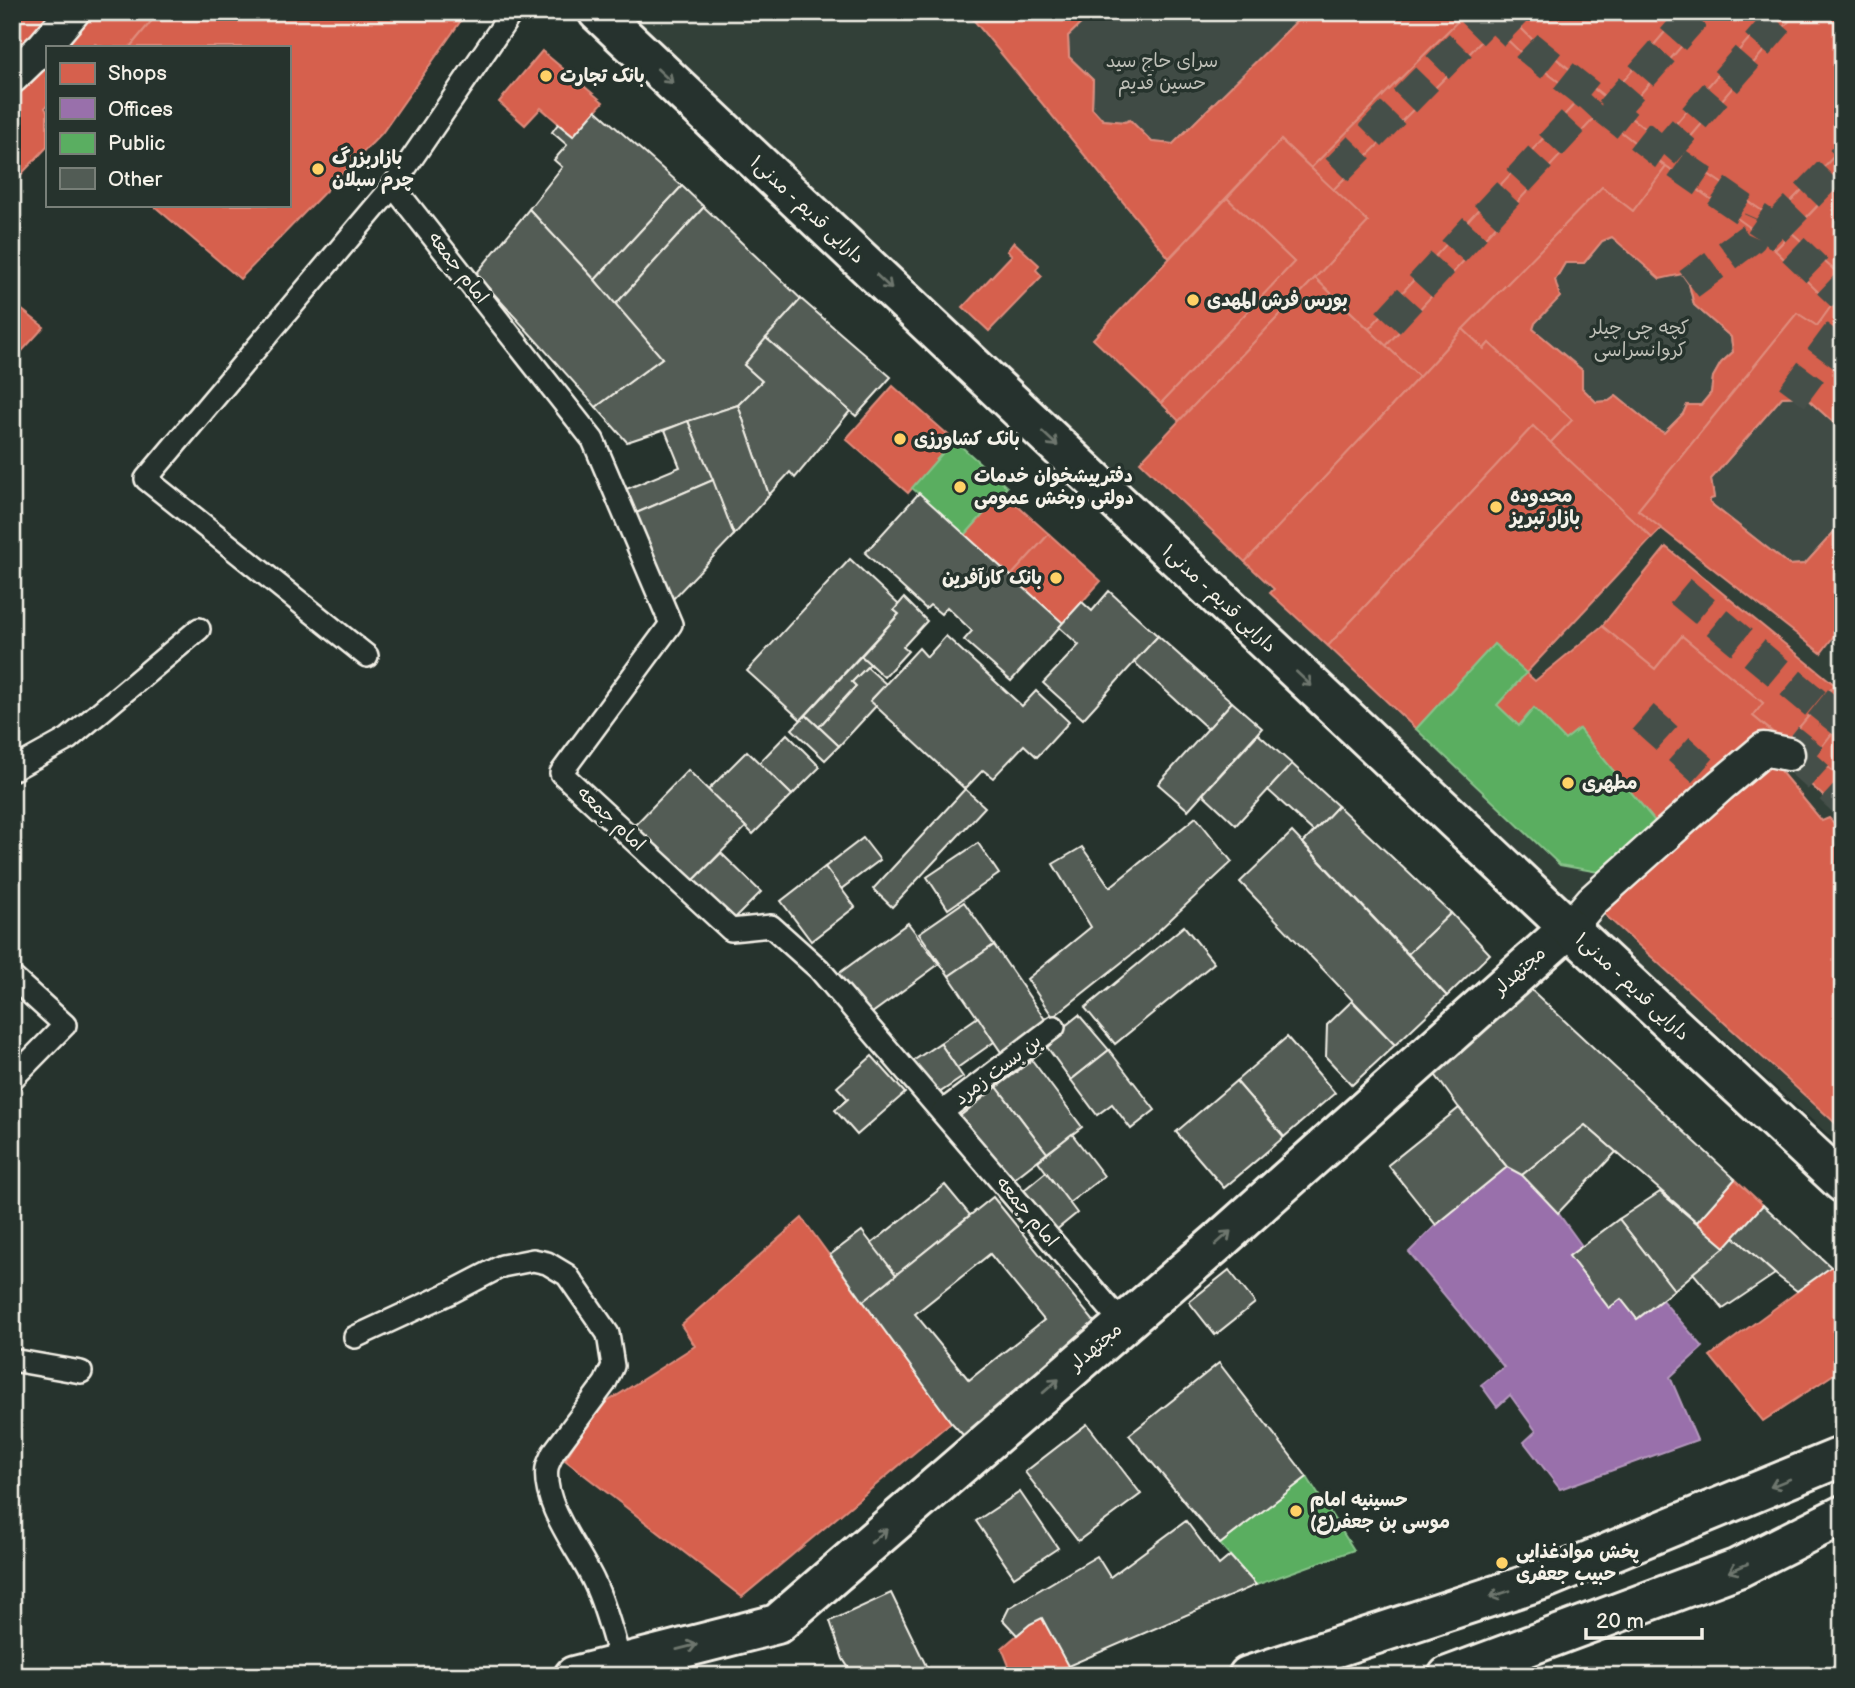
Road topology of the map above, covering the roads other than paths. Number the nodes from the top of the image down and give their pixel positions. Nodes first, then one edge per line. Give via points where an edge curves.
1 (73, 12) edge
2 (512, 12) edge
3 (598, 12) edge
4 (12, 77) edge
5 (393, 186) junction
6 (199, 629) dead end
7 (368, 656) dead end
8 (1788, 754) tunnel mouth
9 (12, 770) edge
10 (1569, 928) junction
11 (12, 977) edge
12 (1054, 1027) dead end
13 (12, 1079) edge
14 (942, 1112) junction
15 (1843, 1183) edge
16 (1123, 1324) junction
17 (355, 1337) dead end
18 (12, 1360) edge
19 (81, 1372) dead end
20 (1843, 1456) edge
21 (1843, 1515) edge
22 (624, 1670) edge
23 (574, 1676) edge
24 (1248, 1676) edge
25 (1448, 1676) edge

1 - 4 street
2 - 5 lane
3 -> 10 main road, دارایی قدیم - مدنی۱
5 - 7 lane via 146,479
5 - 14 lane, امام جمعه via 593,440 671,624 561,773 731,930 771,926 828,979
6 - 9 lane via 68,738
8 - 10 street via 1764,749 1592,901
10 - 15 main road, دارایی قدیم - مدنی۱
16 -> 10 main road, مجتهدلر
11 - 13 lane via 65,1025
12 - 14 lane, بن بست زمرد
14 - 16 lane, امام جمعه
22 -> 16 main road, مجتهدلر via 777,1624
17 - 22 lane via 502,1266 533,1260 566,1275 608,1334 613,1366 553,1453 547,1483 561,1522 595,1583
18 - 19 lane
20 -> 24 main road via 1545,1579
21 -> 25 main road via 1738,1568
22 - 23 main road, مجتهدلر

